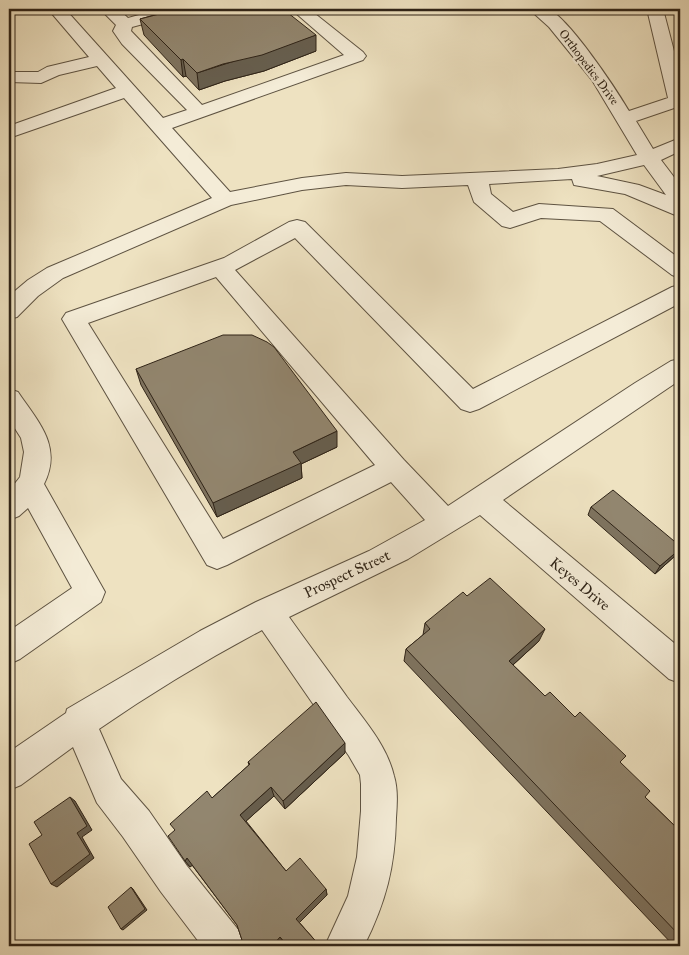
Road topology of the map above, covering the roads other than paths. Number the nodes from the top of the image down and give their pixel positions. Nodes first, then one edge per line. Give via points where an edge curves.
1 (56, 9) edge
2 (108, 9) edge
3 (178, 9) edge
4 (299, 9) edge
5 (656, 9) edge
6 (549, 12) edge
7 (125, 24) junction
8 (101, 60) junction
9 (9, 76) edge
10 (128, 90) junction
11 (199, 112) junction
12 (626, 118) junction
13 (160, 126) junction
14 (9, 132) edge
15 (680, 144) edge
16 (648, 158) junction
17 (519, 178) junction
18 (477, 179) junction
19 (680, 199) edge
20 (225, 200) junction
21 (680, 210) edge
22 (220, 267) junction
23 (680, 270) edge
24 (680, 293) edge
25 (9, 311) edge
26 (680, 368) edge
27 (9, 399) edge
28 (394, 468) junction
29 (30, 485) junction
30 (481, 499) junction
31 (9, 508) edge
32 (445, 522) junction
33 (267, 612) junction
34 (9, 649) edge
35 (680, 668) edge
36 (78, 722) junction
37 (9, 773) edge
38 (226, 946) edge
39 (344, 946) edge

1 - 8 street
2 - 7 street
3 - 7 street
4 - 11 street via 357,56
5 - 12 street via 678,101
6 - 12 street, Orthopedics Drive
7 - 11 street via 122,31 128,40
8 - 9 street via 53,71 41,78
8 - 10 street
10 - 13 street
10 - 14 street
11 - 13 street
12 - 16 street, Orthopedics Drive
13 - 20 street
15 - 16 street
16 - 17 street via 597,170
16 - 19 street, Orthopedics Drive
17 - 18 street
17 - 21 street via 617,184
18 - 20 street via 402,182 346,179 278,188
18 - 23 street via 480,197 510,221 539,211 605,214
20 - 25 street via 55,273 18,299
22 - 24 street via 297,227 470,402
22 - 28 street
22 - 28 street via 74,319 217,556
26 - 30 street, Prospect Street
27 - 29 street via 36,442 39,463
28 - 32 street
29 - 31 street
29 - 34 street via 90,592
30 - 32 street, Prospect Street
30 - 35 street, Keyes Drive
32 - 33 street, Prospect Street via 398,550
33 - 36 street, Prospect Street via 194,650
33 - 39 street via 361,744 377,776 379,816 372,878
36 - 37 street, Prospect Street
36 - 38 street via 109,791

